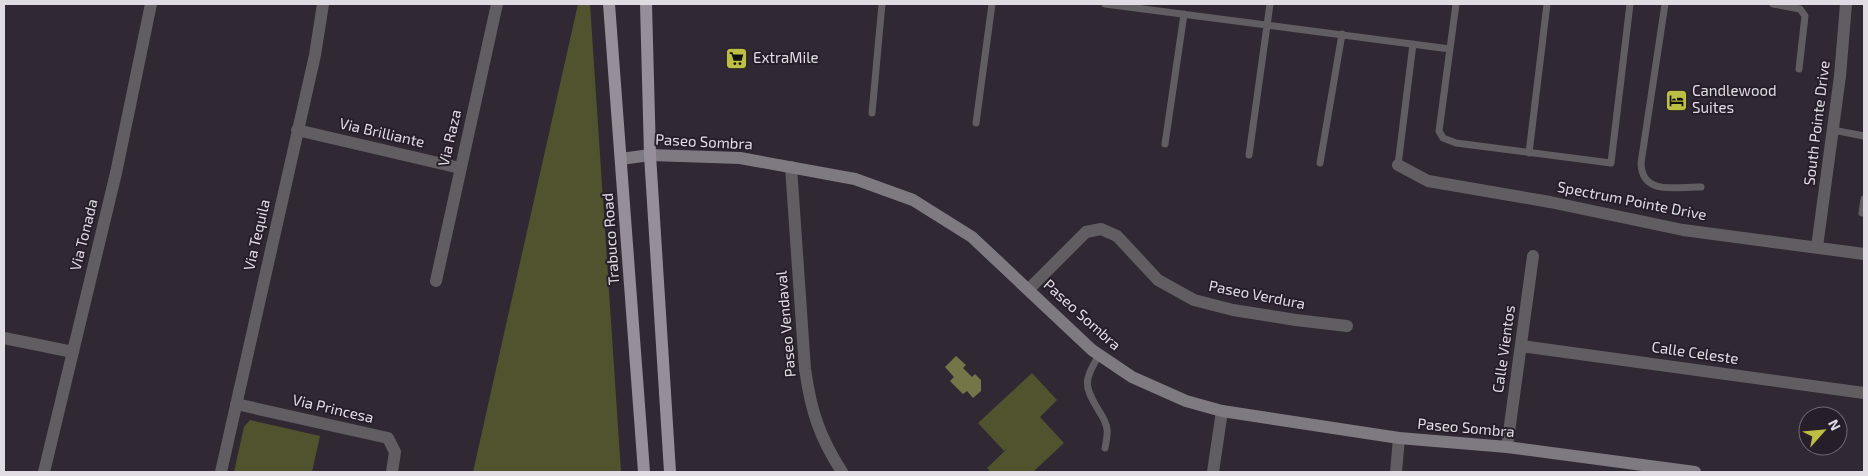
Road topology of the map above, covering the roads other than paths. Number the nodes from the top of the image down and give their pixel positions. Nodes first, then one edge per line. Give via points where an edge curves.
1 (151, 4) edge
2 (323, 4) edge
3 (497, 4) edge
4 (609, 4) edge
5 (646, 4) edge
6 (882, 4) edge
7 (992, 4) edge
8 (1105, 4) edge
9 (1270, 4) edge
10 (1456, 4) edge
11 (1547, 4) edge
12 (1630, 4) edge
13 (1664, 4) edge
14 (1774, 4) edge
15 (1846, 4) edge
16 (1184, 14) junction
17 (1268, 24) junction
18 (1342, 34) junction
19 (1413, 44) junction
20 (1450, 49) junction
21 (1799, 69) dead end
22 (872, 113) dead end
23 (976, 123) dead end
24 (297, 130) junction
25 (1833, 130) junction
26 (1864, 136) edge
27 (1165, 144) dead end
28 (1529, 153) junction
29 (1249, 154) dead end
30 (650, 155) junction
31 (621, 159) junction
32 (1320, 163) dead end
33 (1398, 165) joint
34 (791, 167) junction
35 (460, 168) junction
36 (1701, 187) dead end
37 (1864, 200) edge
38 (1864, 213) edge
39 (1817, 247) junction
40 (1864, 254) edge
41 (1533, 256) dead end
42 (436, 281) dead end
43 (1029, 289) junction
44 (1347, 326) dead end
45 (4, 338) edge
46 (1521, 346) junction
47 (73, 352) junction
48 (1099, 355) junction
49 (1864, 393) edge
50 (236, 404) junction
51 (1222, 411) junction
52 (1399, 438) junction
53 (1507, 447) junction
54 (1105, 448) dead end
55 (44, 472) edge
56 (221, 472) edge
57 (392, 472) edge
58 (644, 472) edge
59 (670, 472) edge
60 (842, 472) edge
61 (1213, 472) edge
62 (1396, 472) edge
63 (1695, 472) edge

1 - 47 street, Via Tonada via 116,173
2 - 24 street, Via Tequila
3 - 35 street, Via Raza
4 - 31 main road, Trabuco Road
5 - 30 main road
6 - 22 lane
7 - 23 lane
8 - 16 lane
9 - 17 lane
10 - 20 lane
11 - 28 lane
12 - 28 lane via 1611,163
13 - 36 lane via 1642,175 1658,187
14 - 21 lane via 1800,9 1805,16
15 - 25 street, South Pointe Drive
16 - 17 lane
16 - 27 lane
17 - 18 lane
17 - 29 lane
18 - 19 lane
18 - 32 lane
19 - 20 lane
19 - 33 lane
20 - 28 lane via 1439,131 1443,138 1456,143
24 - 35 street, Via Brilliante
24 - 50 street, Via Tequila
25 - 26 lane
25 - 39 street, South Pointe Drive
30 - 31 street, Paseo Sombra
30 - 34 street, Paseo Sombra via 740,158
30 - 59 main road
31 - 58 main road, Trabuco Road
33 - 39 street, Spectrum Pointe Drive via 1428,181 1683,230
34 - 43 street, Paseo Sombra via 855,180 914,200 972,236
34 - 60 street, Paseo Vendaval via 808,394 815,421
35 - 42 street, Via Raza
37 - 38 lane
39 - 40 street, Spectrum Pointe Drive
41 - 46 street, Calle Vientos
43 - 44 street, Paseo Verdura via 1086,232 1101,230 1117,236 1158,280 1194,300 1234,310
43 - 48 street, Paseo Sombra
45 - 47 street
46 - 49 street, Calle Celeste
46 - 53 street, Calle Vientos
47 - 55 street, Via Tonada
48 - 51 street, Paseo Sombra via 1151,386 1186,401
48 - 54 lane via 1087,384 1088,394 1108,430
50 - 56 street, Via Tequila
50 - 57 street, Via Princesa via 388,438 396,452
51 - 52 street, Paseo Sombra
51 - 61 street
52 - 53 street, Paseo Sombra
52 - 62 street
53 - 63 street, Paseo Sombra

